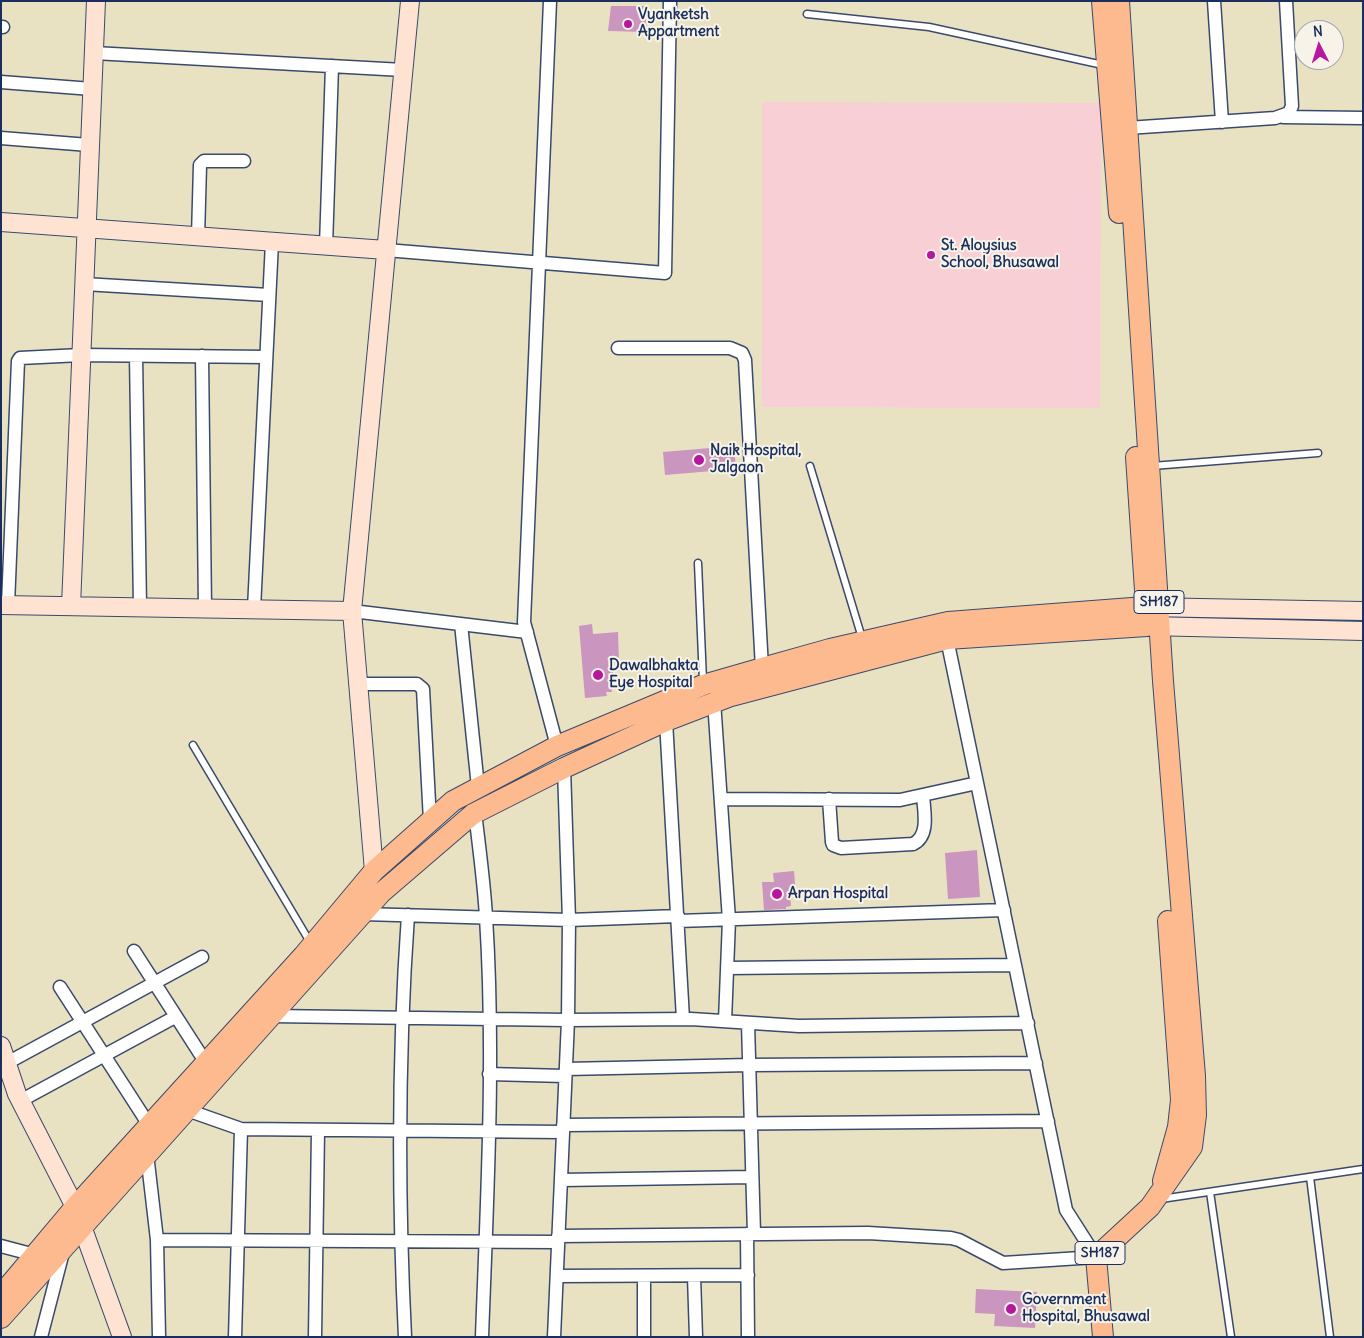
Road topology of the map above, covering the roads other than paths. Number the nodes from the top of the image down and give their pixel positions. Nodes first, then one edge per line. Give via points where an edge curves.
1 (96, 1) edge
2 (410, 1) edge
3 (550, 1) edge
4 (670, 1) edge
5 (1102, 1) edge
6 (1119, 1) edge
7 (1214, 1) edge
8 (1286, 1) edge
9 (807, 14) dead end
10 (94, 53) junction
11 (332, 66) junction
12 (1107, 66) junction
13 (403, 70) junction
14 (1, 82) edge
15 (92, 89) junction
16 (1283, 117) junction
17 (1363, 118) edge
18 (1222, 122) junction
19 (1127, 128) junction
20 (1, 138) edge
21 (89, 145) junction
22 (244, 161) dead end
23 (1, 222) edge
24 (86, 228) junction
25 (198, 236) junction
26 (272, 242) junction
27 (326, 246) junction
28 (386, 250) junction
29 (538, 263) junction
30 (84, 284) junction
31 (269, 295) junction
32 (618, 348) dead end
33 (81, 355) junction
34 (136, 356) junction
35 (202, 356) junction
36 (266, 357) junction
37 (1318, 453) dead end
38 (810, 466) dead end
39 (1150, 466) junction
40 (698, 563) dead end
41 (4, 605) edge
42 (71, 606) junction
43 (140, 608) junction
44 (205, 609) junction
45 (254, 610) junction
46 (1362, 610) edge
47 (352, 611) junction
48 (1153, 616) junction
49 (461, 624) junction
50 (1363, 631) edge
51 (527, 632) junction
52 (947, 639) junction
53 (863, 642) junction
54 (762, 668) junction
55 (358, 684) junction
56 (703, 685) junction
57 (714, 701) junction
58 (666, 721) junction
59 (194, 745) dead end
60 (557, 746) junction
61 (564, 768) junction
62 (977, 783) junction
63 (478, 787) junction
64 (924, 796) junction
65 (721, 799) junction
66 (829, 799) junction
67 (476, 812) junction
68 (430, 821) junction
69 (374, 871) junction
70 (1004, 910) junction
71 (363, 914) junction
72 (408, 915) junction
73 (486, 918) junction
74 (678, 919) junction
75 (569, 920) junction
76 (729, 920) junction
77 (312, 945) junction
78 (134, 951) dead end
79 (202, 957) dead end
80 (1016, 965) junction
81 (727, 968) junction
82 (153, 984) junction
83 (60, 987) dead end
84 (271, 1016) junction
85 (176, 1017) junction
86 (400, 1018) junction
87 (489, 1019) junction
88 (683, 1019) junction
89 (568, 1020) junction
90 (725, 1021) junction
91 (82, 1022) junction
92 (748, 1023) junction
93 (1028, 1023) junction
94 (4, 1054) edge
95 (104, 1056) junction
96 (206, 1063) junction
97 (1036, 1063) junction
98 (750, 1064) junction
99 (566, 1072) junction
100 (489, 1074) junction
101 (20, 1101) junction
102 (186, 1110) junction
103 (1048, 1121) junction
104 (751, 1123) junction
105 (149, 1125) junction
106 (241, 1129) junction
107 (563, 1129) junction
108 (318, 1130) junction
109 (399, 1131) junction
110 (489, 1132) junction
111 (147, 1154) junction
112 (1363, 1169) edge
113 (752, 1177) junction
114 (1310, 1177) junction
115 (561, 1180) junction
116 (1210, 1192) junction
117 (1158, 1196) junction
118 (75, 1207) junction
119 (82, 1226) junction
120 (751, 1234) junction
121 (558, 1239) junction
122 (157, 1240) junction
123 (238, 1240) junction
124 (316, 1241) junction
125 (400, 1241) junction
126 (486, 1242) junction
127 (1, 1246) edge
128 (65, 1246) junction
129 (34, 1255) junction
130 (1096, 1257) junction
131 (748, 1275) junction
132 (557, 1276) junction
133 (644, 1276) junction
134 (694, 1276) junction
135 (1, 1295) edge
136 (1, 1318) edge
137 (41, 1337) edge
138 (122, 1337) edge
139 (159, 1337) edge
140 (235, 1337) edge
141 (315, 1337) edge
142 (405, 1337) edge
143 (482, 1337) edge
144 (554, 1337) edge
145 (644, 1337) edge
146 (696, 1337) edge
147 (748, 1337) edge
148 (1104, 1337) edge
149 (1231, 1337) edge
150 (1330, 1337) edge

1 - 10 street
2 - 13 street
3 - 29 street
4 - 29 street via 666,273
5 - 12 main road, SH187
6 - 19 main road, SH187
7 - 18 street
8 - 16 street via 1292,106
9 - 12 lane via 929,26
10 - 11 street
10 - 15 street
11 - 13 street
11 - 27 street
12 - 48 main road, SH187
13 - 28 street
14 - 15 street
15 - 21 street
16 - 17 street
16 - 18 street
18 - 19 street
19 - 39 main road, SH187
20 - 21 street
21 - 24 street
22 - 25 street via 210,160 200,165
23 - 24 street
24 - 25 street
24 - 30 street
25 - 26 street
26 - 27 street
26 - 31 street
27 - 28 street
28 - 29 street
28 - 47 street
29 - 51 street via 524,622
30 - 31 street
30 - 33 street
31 - 36 street
32 - 54 street via 730,348 742,353 745,360
33 - 34 street
33 - 41 street via 24,356 18,362
33 - 42 street
34 - 35 street
34 - 43 street
35 - 36 street
35 - 44 street
36 - 45 street
37 - 39 lane
38 - 53 lane
39 - 48 main road, SH187
40 - 56 lane
41 - 42 street
42 - 43 street
43 - 44 street
44 - 45 street
45 - 47 street
46 - 48 street
46 - 50 street
47 - 49 street
47 - 55 street
48 - 50 street
48 - 52 main road
48 - 53 main road via 948,622
48 - 117 main road, SH187 via 1187,1075 1181,1113
49 - 51 street
49 - 63 street
51 - 60 street
52 - 57 main road
52 - 62 street
53 - 54 main road
54 - 56 main road
55 - 68 street via 416,684 423,689
55 - 69 street
56 - 60 main road
57 - 58 main road
57 - 65 street
58 - 61 main road
58 - 74 street
59 - 77 lane
60 - 63 main road
61 - 67 main road
61 - 75 street
62 - 64 street
62 - 70 street
63 - 68 main road via 453,801
64 - 66 street via 900,800
64 - 66 street via 924,832 918,841 913,844 841,848 832,842
65 - 66 street
65 - 76 street
67 - 71 main road via 381,893
67 - 73 street
68 - 69 main road
69 - 77 main road
70 - 76 street
70 - 80 street
71 - 72 street
71 - 84 main road
72 - 73 street
72 - 86 street
73 - 75 street
73 - 87 street
74 - 75 street
74 - 76 street
74 - 88 street
75 - 89 street
76 - 81 street
77 - 96 main road
78 - 82 street
79 - 82 street
80 - 81 street
80 - 93 street
81 - 90 street
82 - 85 street
82 - 91 street
83 - 91 street
84 - 86 street
84 - 102 main road
85 - 95 street
85 - 96 street
86 - 87 street
86 - 109 street
87 - 89 street
87 - 100 street
88 - 89 street
88 - 90 street
89 - 99 street
90 - 92 street
91 - 94 street
91 - 95 street
92 - 93 street via 800,1026
92 - 98 street
93 - 97 street
94 - 101 street
95 - 101 street
95 - 105 street
96 - 105 main road
97 - 98 street
97 - 103 street
98 - 99 street
98 - 104 street
99 - 100 street
99 - 107 street
100 - 110 street
101 - 118 street
102 - 106 street
102 - 111 main road
103 - 104 street
103 - 130 street via 1066,1210
104 - 107 street
104 - 113 street
105 - 118 main road
106 - 108 street
106 - 123 street
107 - 110 street
107 - 115 street
108 - 109 street
108 - 124 street
109 - 110 street
109 - 125 street
110 - 126 street
111 - 119 main road
111 - 122 street
112 - 114 lane
113 - 115 street
113 - 120 street
114 - 116 lane
114 - 150 lane
115 - 121 street
116 - 117 lane
116 - 149 lane
117 - 130 main road, SH187
118 - 119 street
118 - 129 main road
119 - 128 main road
119 - 138 street
120 - 121 street
120 - 130 street via 868,1233 951,1238 997,1261 1009,1263
120 - 131 street
121 - 126 street
121 - 132 street
122 - 123 street
122 - 139 street
123 - 124 street
123 - 140 street
124 - 125 street
124 - 141 street
125 - 126 street
125 - 142 street
126 - 143 street
127 - 129 street
128 - 136 main road
128 - 137 street
129 - 135 main road
130 - 148 main road, SH187
131 - 134 street
131 - 147 street
132 - 133 street
132 - 144 street
133 - 134 street
133 - 145 street
134 - 146 street

